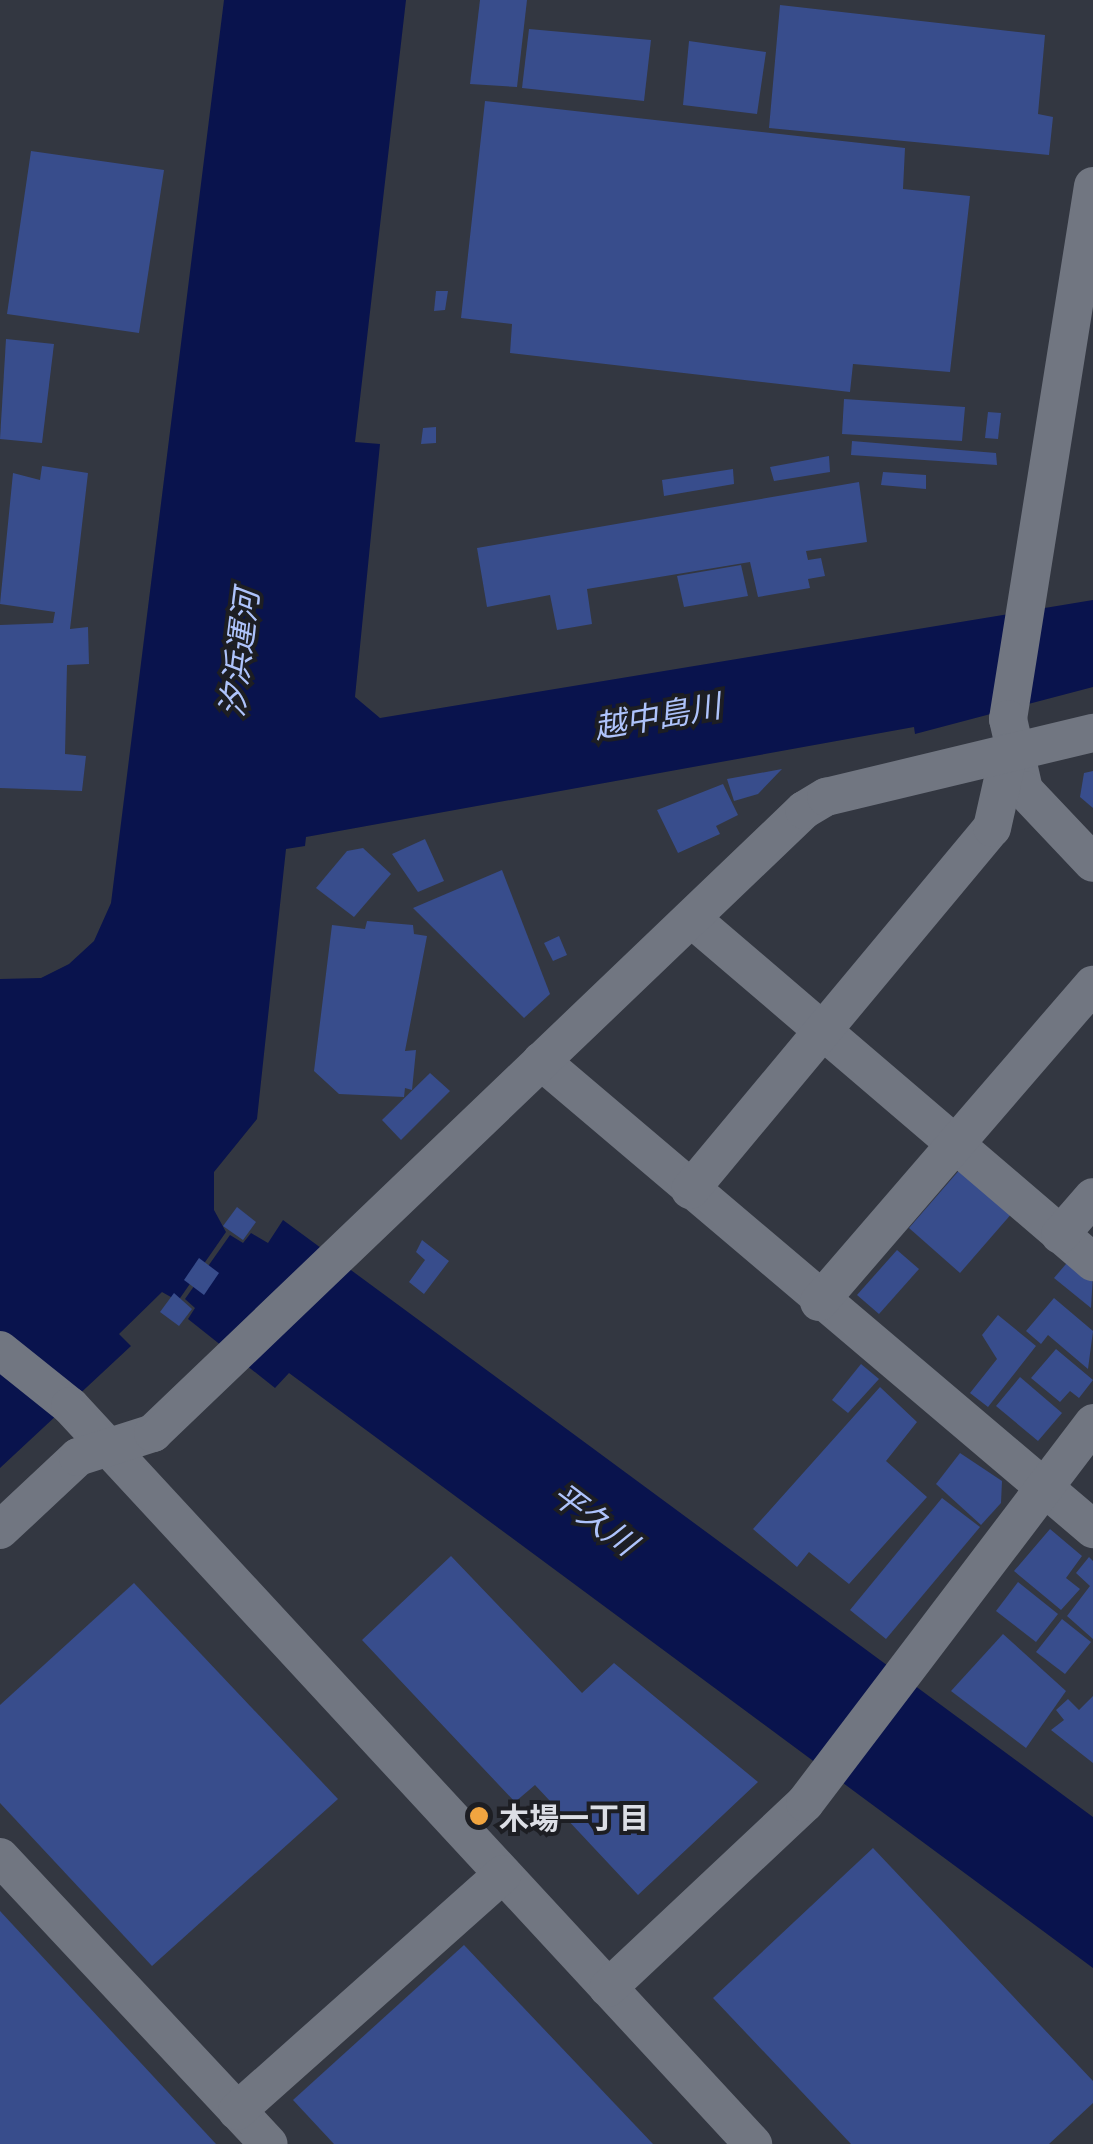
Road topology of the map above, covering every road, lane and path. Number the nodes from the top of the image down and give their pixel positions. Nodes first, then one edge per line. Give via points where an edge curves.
1 (1093, 186) edge
2 (1093, 732) edge
3 (1008, 736) junction
4 (1093, 862) edge
5 (692, 920) junction
6 (1093, 986) edge
7 (821, 1034) junction
8 (541, 1061) junction
9 (955, 1146) junction
10 (690, 1190) junction
11 (1093, 1197) edge
12 (1060, 1235) junction
13 (1093, 1262) edge
14 (819, 1302) junction
15 (0, 1350) edge
16 (1093, 1423) edge
17 (109, 1448) junction
18 (1041, 1485) junction
19 (1093, 1528) edge
20 (0, 1530) edge
21 (0, 1857) edge
22 (502, 1874) junction
23 (608, 1988) junction
24 (238, 2111) junction
25 (269, 2144) edge
26 (752, 2144) edge

1 - 3 street via 1024,589
2 - 3 street
3 - 4 street via 1040,813
3 - 5 street via 826,797 784,827
3 - 7 street via 992,828
5 - 7 street
5 - 8 street
6 - 9 street
7 - 9 street
7 - 10 street
8 - 10 street
8 - 17 street via 153,1432
9 - 12 street
9 - 14 street
10 - 14 street
11 - 12 street
12 - 13 street
14 - 18 street
15 - 17 street
16 - 18 street
17 - 20 street via 78,1457
17 - 22 street
18 - 19 street
18 - 23 street via 824,1778
21 - 24 street
22 - 23 street
22 - 24 street
23 - 26 street
24 - 25 street

